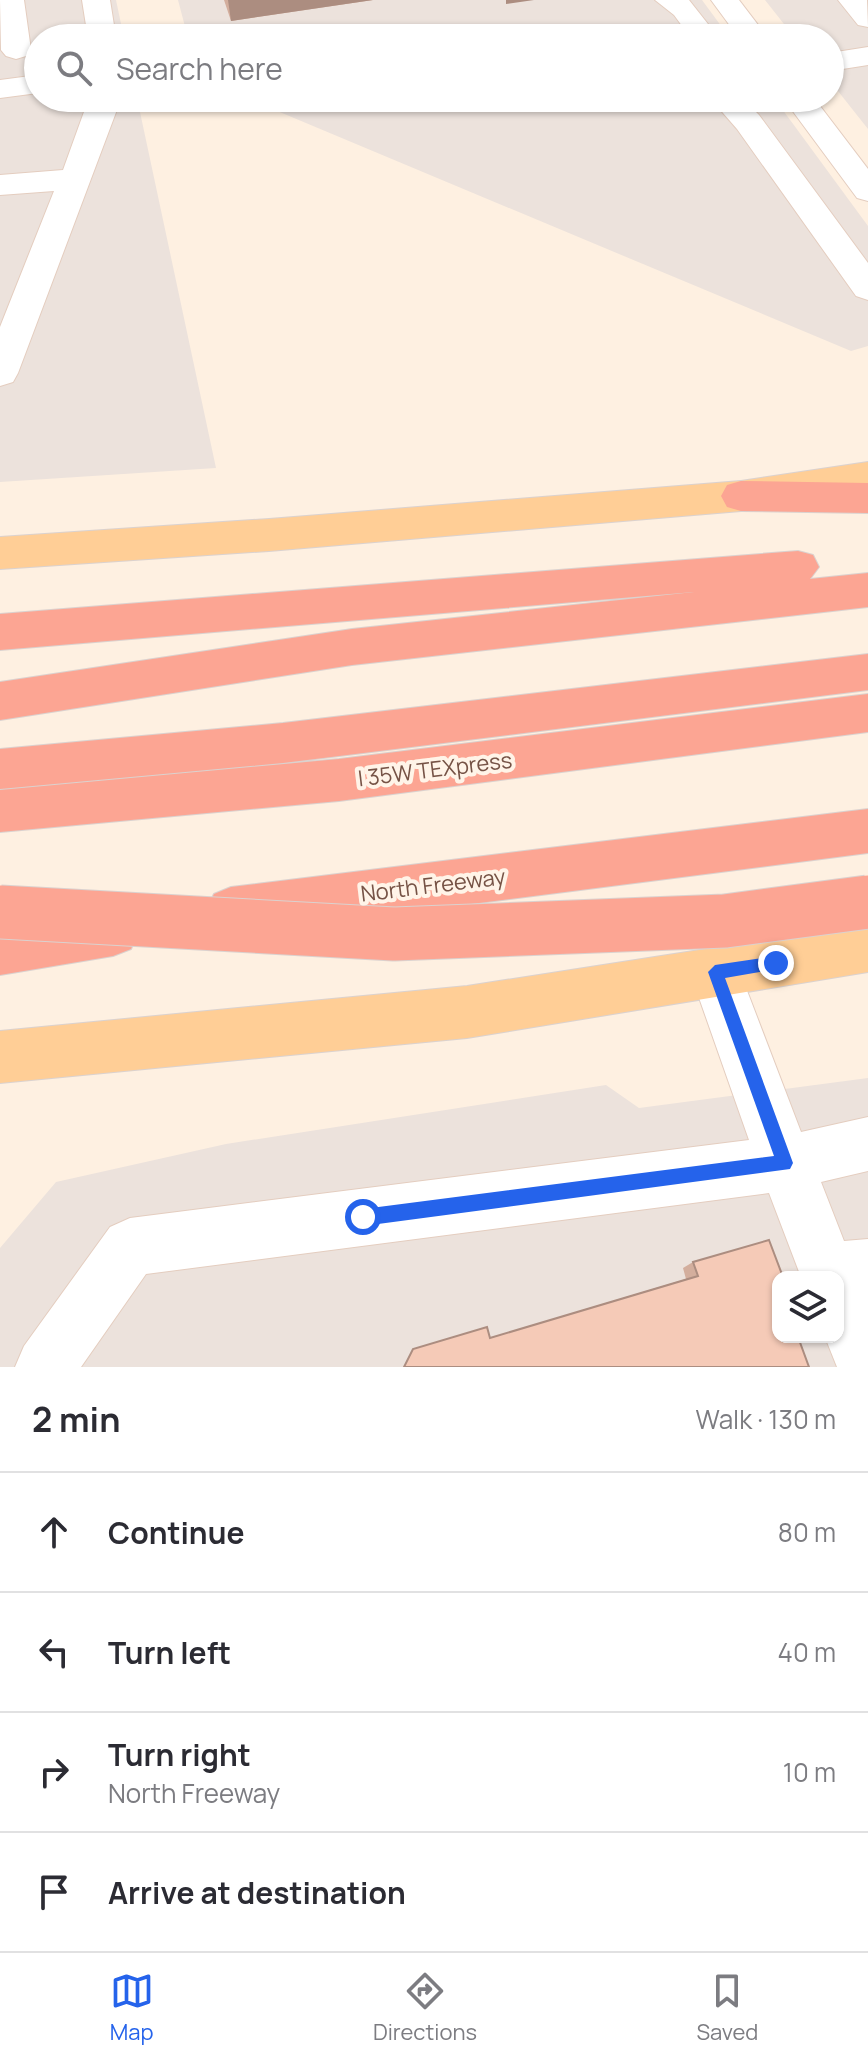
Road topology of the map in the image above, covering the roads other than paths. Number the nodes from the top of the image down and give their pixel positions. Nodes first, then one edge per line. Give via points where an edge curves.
1 (10, 0) edge
2 (96, 0) edge
3 (725, 0) edge
4 (852, 0) edge
5 (670, 2) edge
6 (868, 19) edge
7 (100, 24) edge
8 (674, 24) edge
9 (695, 24) edge
10 (743, 24) edge
11 (18, 52) edge
12 (868, 56) edge
13 (844, 60) edge
14 (24, 86) edge
15 (0, 89) edge
16 (101, 112) edge
17 (748, 112) edge
18 (809, 112) edge
19 (75, 179) junction
20 (0, 185) edge
21 (868, 191) edge
22 (868, 288) edge
23 (0, 373) edge
24 (868, 477) edge
25 (741, 496) junction
26 (868, 498) edge
27 (0, 553) edge
28 (868, 562) edge
29 (868, 590) edge
30 (0, 632) edge
31 (868, 672) edge
32 (0, 701) edge
33 (868, 713) edge
34 (0, 769) edge
35 (0, 811) edge
36 (868, 831) edge
37 (868, 902) edge
38 (0, 912) edge
39 (868, 948) edge
40 (0, 951) edge
41 (715, 972) junction
42 (0, 1057) edge
43 (868, 1144) edge
44 (785, 1163) junction
45 (838, 1271) edge
46 (844, 1288) edge
47 (45, 1367) edge
48 (867, 1367) edge

1 - 11 street
2 - 7 street
3 - 10 street
4 - 6 street
5 - 8 street via 666,12
5 - 9 street via 684,9
12 - 13 street
14 - 15 street
16 - 19 street
17 - 22 street
18 - 21 street
19 - 20 street
19 - 23 street
24 - 25 main road
25 - 26 highway
25 - 27 main road
28 - 30 highway
29 - 32 highway via 352,647
31 - 34 highway, I 35W TEXpress via 283,743
33 - 35 highway, I 35W TEXpress via 339,780
36 - 40 highway, North Freeway via 266,905
37 - 38 highway, bridge via 725,921 394,934
39 - 41 main road
41 - 42 main road via 467,1012
41 - 44 street
43 - 44 street
44 - 45 street
44 - 47 street via 130,1247
46 - 48 street

